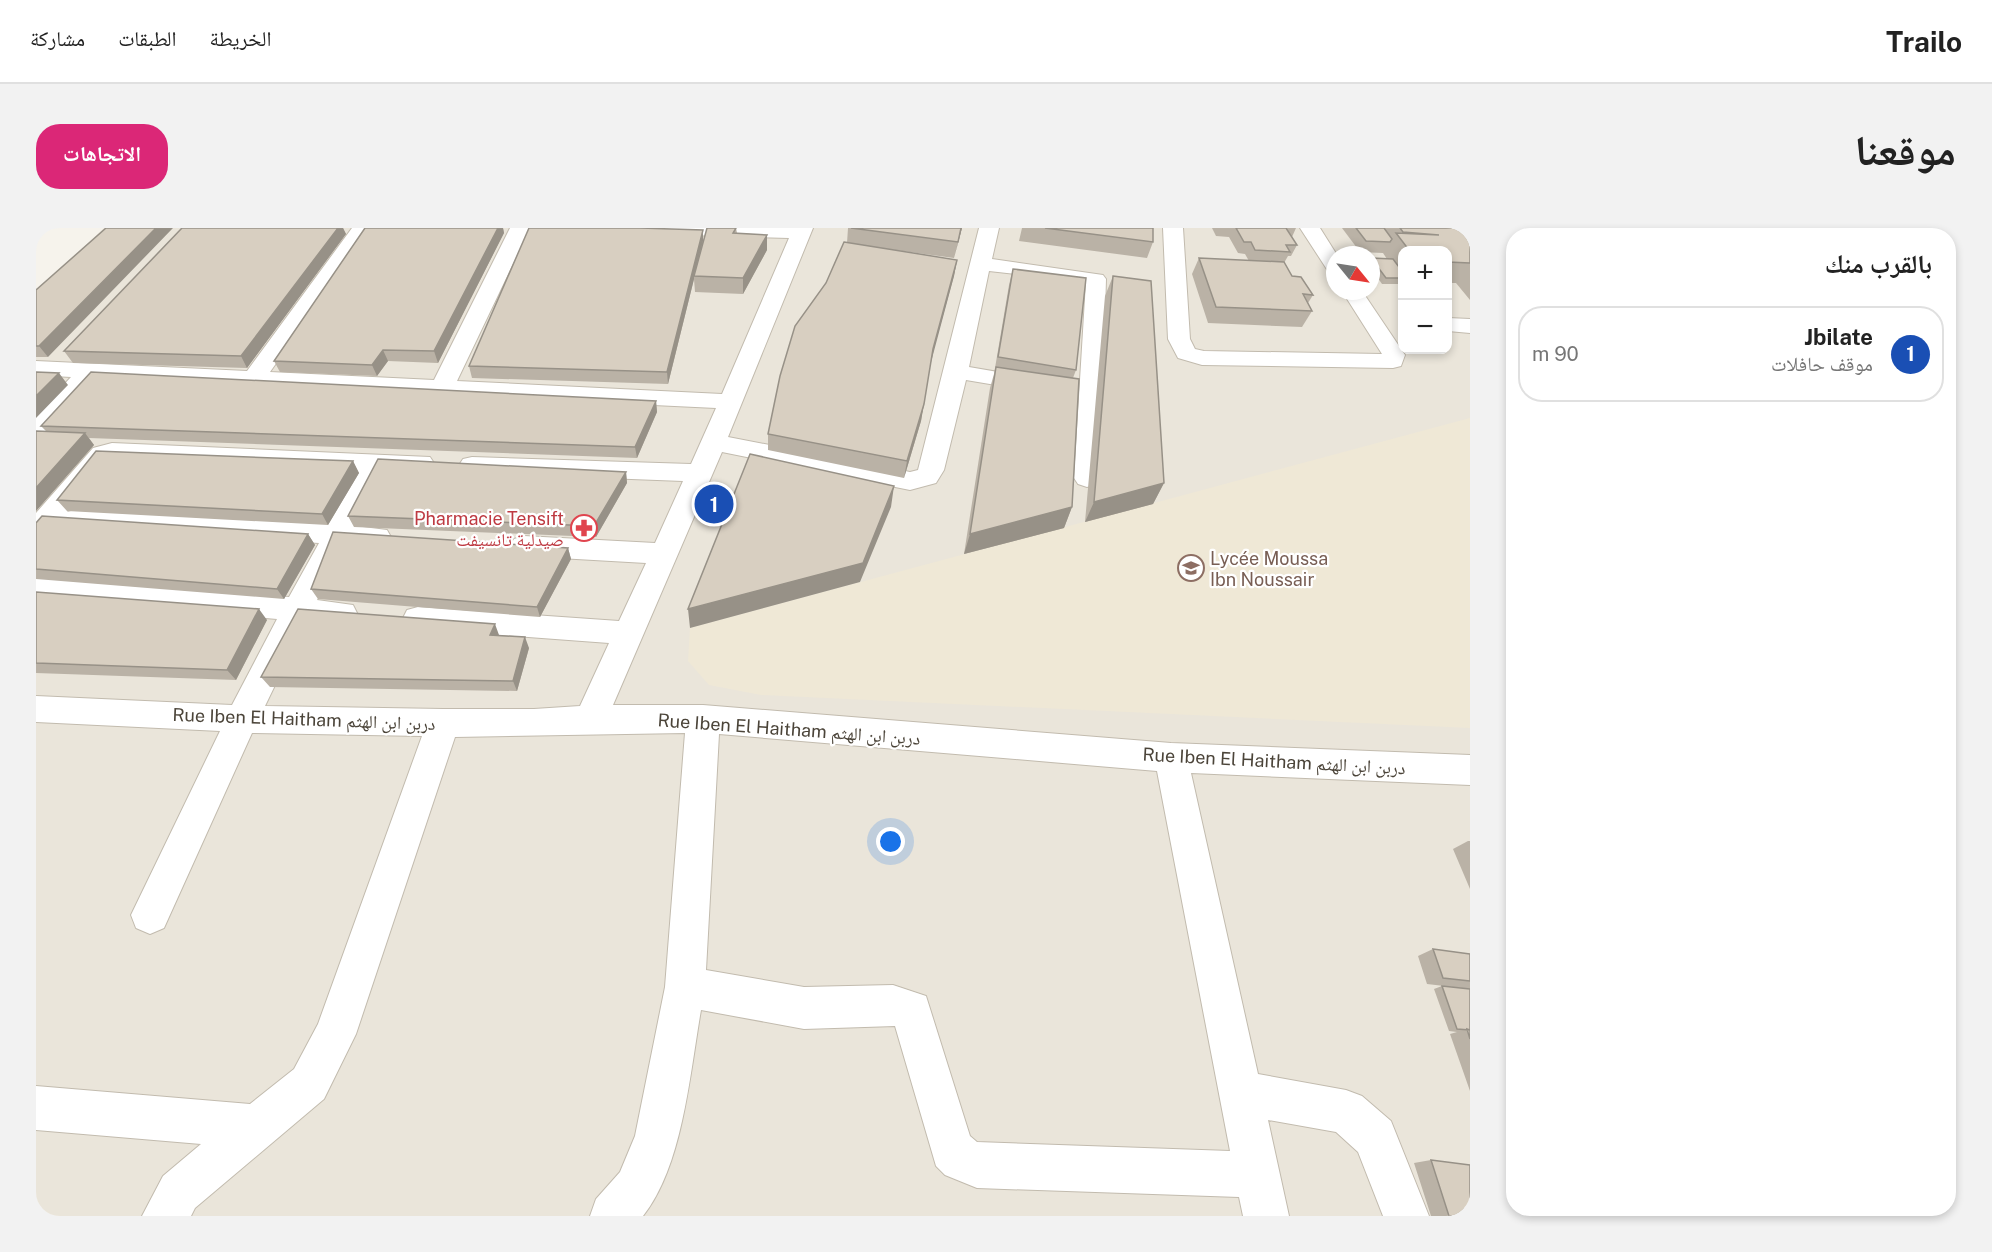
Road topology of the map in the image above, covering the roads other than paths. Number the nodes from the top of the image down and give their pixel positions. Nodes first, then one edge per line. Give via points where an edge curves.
1 (362, 228) edge
2 (520, 228) edge
3 (651, 228) edge
4 (989, 228) edge
5 (1173, 228) edge
6 (1310, 228) edge
7 (744, 230) edge
8 (802, 231) edge
9 (1326, 253) edge
10 (981, 264) junction
11 (1358, 300) edge
12 (1374, 322) junction
13 (1398, 323) edge
14 (1452, 325) edge
15 (1470, 326) edge
16 (65, 352) edge
17 (42, 368) edge
18 (91, 369) junction
19 (956, 372) junction
20 (255, 376) junction
21 (442, 388) junction
22 (1074, 391) junction
23 (731, 402) junction
24 (36, 430) edge
25 (713, 442) junction
26 (372, 461) junction
27 (699, 473) junction
28 (1087, 478) dead end
29 (42, 524) edge
30 (337, 535) junction
31 (407, 539) edge
32 (500, 544) edge
33 (663, 554) junction
34 (36, 586) edge
35 (296, 610) junction
36 (628, 633) junction
37 (36, 709) edge
38 (244, 719) junction
39 (591, 719) junction
40 (703, 720) junction
41 (443, 723) junction
42 (1171, 758) junction
43 (1470, 770) edge
44 (150, 915) dead end
45 (685, 987) junction
46 (1241, 1093) junction
47 (36, 1108) edge
48 (260, 1127) junction
49 (1262, 1196) edge
50 (165, 1216) edge
51 (614, 1216) edge
52 (1406, 1216) edge

1 - 20 street
2 - 21 street
3 - 7 street
4 - 10 street
5 - 12 street via 1179,339 1186,353 1202,358 1394,361
6 - 9 street
7 - 8 street
8 - 23 street
10 - 19 street
10 - 22 street via 1104,280
11 - 12 street
12 - 13 street
14 - 15 street
16 - 17 street
17 - 18 street
18 - 20 street
18 - 24 street
19 - 22 street
19 - 25 street via 931,470 927,477 917,481
20 - 21 street
21 - 23 street
22 - 28 street
23 - 25 street
25 - 27 street
26 - 27 street
26 - 29 street via 112,450 102,454
26 - 30 street
27 - 33 street
29 - 30 street
30 - 31 street
30 - 35 street
32 - 33 street
33 - 36 street
34 - 35 street
35 - 36 street
35 - 38 street
36 - 39 street
37 - 38 street, Rue Iben El Haitham دربن ابن الهثم
38 - 41 street, Rue Iben El Haitham دربن ابن الهثم
38 - 44 street
39 - 40 street, Rue Iben El Haitham دربن ابن الهثم
39 - 41 street, Rue Iben El Haitham دربن ابن الهثم
40 - 42 street, Rue Iben El Haitham دربن ابن الهثم
40 - 45 street
41 - 48 street via 335,1034 309,1084
42 - 43 street, Rue Iben El Haitham دربن ابن الهثم
42 - 46 street
45 - 49 street via 804,1008 892,1005 911,1011 952,1150 961,1159 977,1165
45 - 51 street via 657,1136 636,1188
46 - 49 street
46 - 52 street via 1347,1112 1375,1137
47 - 48 street
48 - 50 street via 179,1192

